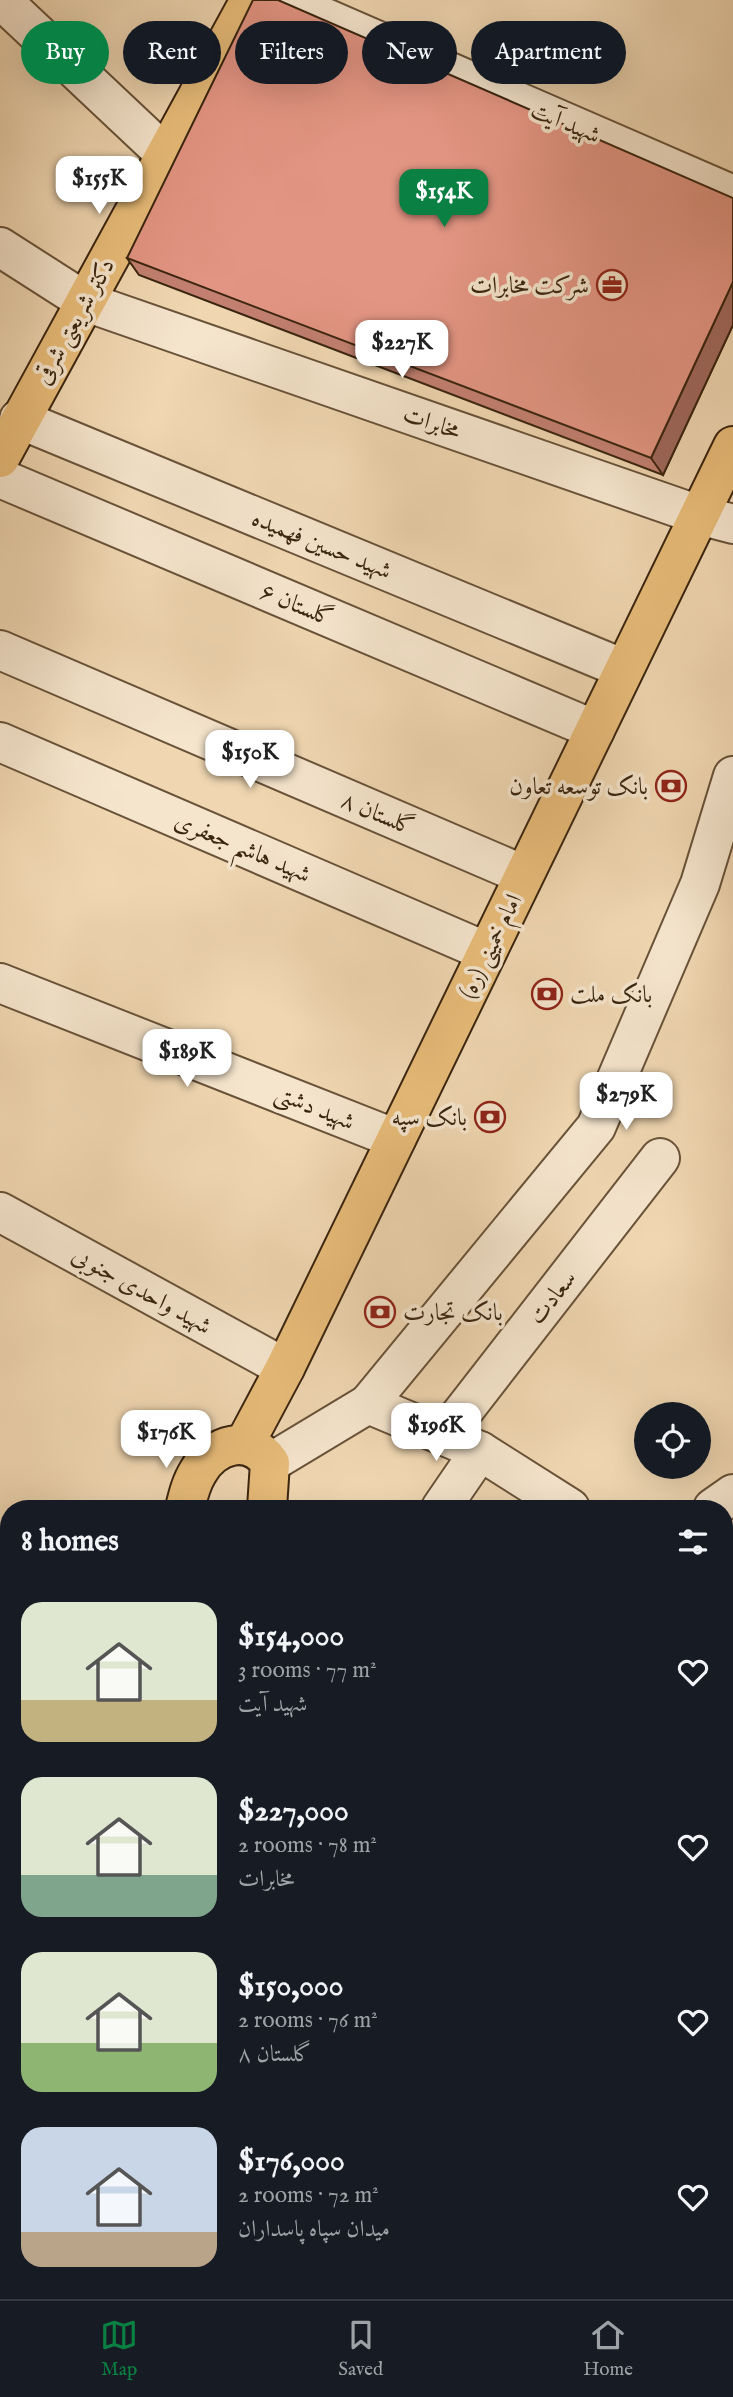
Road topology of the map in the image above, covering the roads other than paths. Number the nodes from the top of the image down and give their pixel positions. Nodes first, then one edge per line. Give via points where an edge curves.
1 (250, 0) edge
2 (284, 0) edge
3 (0, 2) edge
4 (166, 155) junction
5 (733, 195) edge
6 (0, 247) edge
7 (86, 302) junction
8 (19, 419) junction
9 (733, 446) edge
10 (0, 458) edge
11 (0, 478) edge
12 (716, 520) edge
13 (0, 650) edge
14 (624, 669) junction
15 (595, 730) junction
16 (0, 742) edge
17 (731, 794) edge
18 (524, 875) junction
19 (487, 952) junction
20 (0, 983) edge
21 (396, 1139) junction
22 (660, 1158) dead end
23 (0, 1212) edge
24 (285, 1368) junction
25 (368, 1404) junction
26 (444, 1436) junction
27 (480, 1451) junction
28 (257, 1454) junction
29 (187, 1500) edge
30 (266, 1500) edge
31 (446, 1500) edge
32 (557, 1500) edge

1 - 4 main road, دکتر شریعتی شرقی
2 - 5 street, شهید آیت
3 - 4 street
4 - 7 main road, دکتر شریعتی شرقی
6 - 7 street, مخابرات
7 - 8 main road, دکتر شریعتی شرقی
7 - 12 street, مخابرات
8 - 10 main road, دکتر شریعتی شرقی
8 - 14 street, شهيد حسین فهمیده
9 - 12 main road, امام خمینی (ره)
11 - 15 street, گلستان ۶
12 - 14 main road, امام خمینی (ره)
13 - 18 street, گلستان ۸
14 - 15 main road, امام خمینی (ره)
15 - 18 main road, امام خمینی (ره)
16 - 19 street, شهيد هاشم جعفری
17 - 25 street via 700,884 596,1127
18 - 19 main road, امام خمینی (ره)
19 - 21 main road, امام خمینی (ره)
20 - 21 street, شهید دشتی
21 - 24 main road, امام خمینی (ره)
22 - 26 street, سعادت
23 - 24 street, شهید واحدی جنوبی
24 - 28 main road, امام خمینی (ره)
25 - 26 street
25 - 28 street
26 - 27 street
27 - 31 street
27 - 32 street
28 - 29 main road via 223,1447 197,1472
28 - 30 main road

